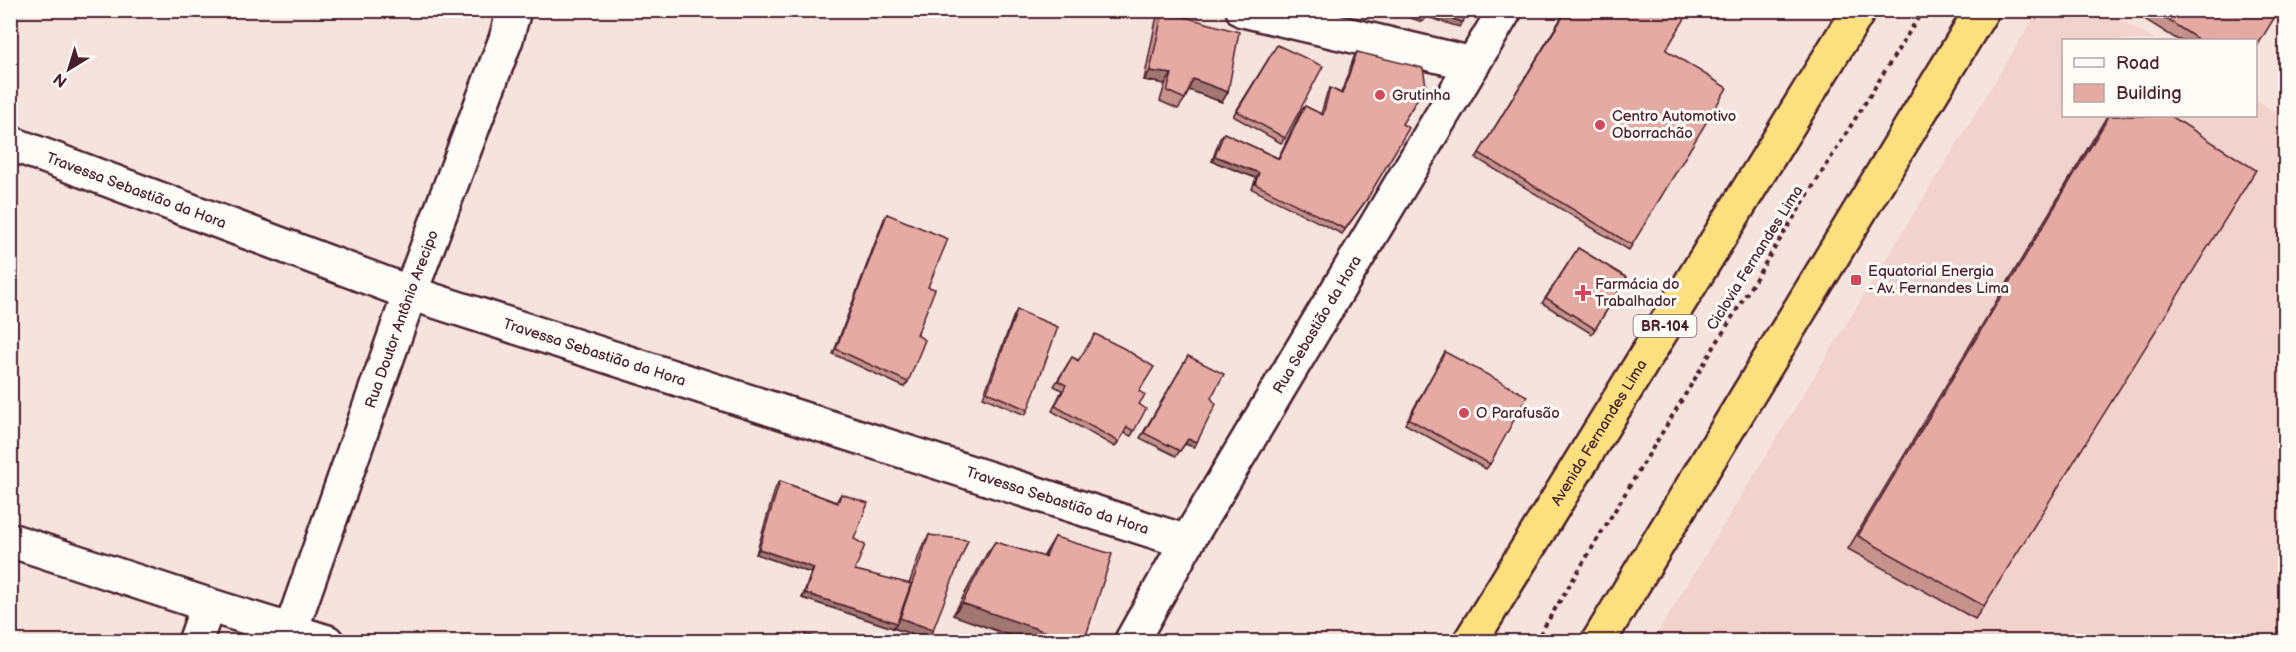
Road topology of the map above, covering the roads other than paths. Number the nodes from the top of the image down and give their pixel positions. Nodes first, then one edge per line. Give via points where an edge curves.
1 (514, 10) edge
2 (1243, 10) edge
3 (1505, 10) edge
4 (1859, 10) edge
5 (1982, 10) edge
6 (1473, 64) junction
7 (10, 143) edge
8 (410, 293) junction
9 (10, 540) edge
10 (1187, 542) junction
11 (208, 605) junction
12 (291, 630) junction
13 (195, 642) edge
14 (327, 642) edge
15 (1131, 642) edge
16 (1470, 642) edge
17 (1598, 642) edge

1 - 8 street, Rua Doutor Antônio Arecipo
2 - 6 street
3 - 6 street, Rua Sebastião da Hora
4 - 16 highway, Avenida Fernandes Lima / BR-104
5 - 17 highway
6 - 10 street, Rua Sebastião da Hora
7 - 8 street, Travessa Sebastião da Hora
8 - 10 street, Travessa Sebastião da Hora
8 - 12 street, Rua Doutor Antônio Arecipo
9 - 11 street
10 - 15 street, Rua Sebastião da Hora
11 - 12 street
11 - 13 street
12 - 14 street

